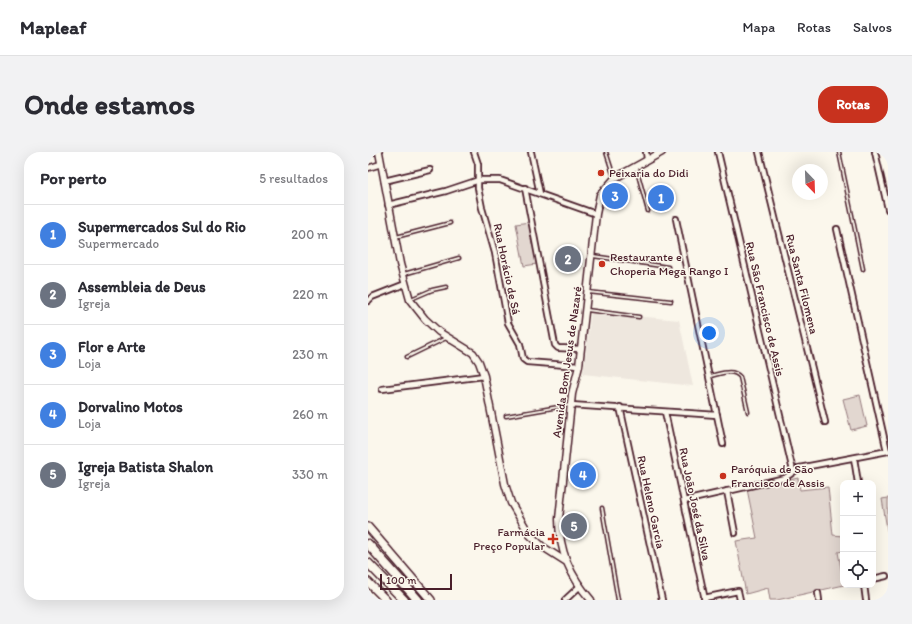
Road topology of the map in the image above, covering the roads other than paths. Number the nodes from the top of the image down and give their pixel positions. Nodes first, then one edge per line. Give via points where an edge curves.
1 (374, 152) edge
2 (379, 152) edge
3 (474, 152) edge
4 (531, 152) edge
5 (606, 152) edge
6 (646, 152) edge
7 (662, 152) edge
8 (718, 152) edge
9 (759, 152) edge
10 (839, 152) edge
11 (875, 152) edge
12 (368, 153) edge
13 (647, 160) junction
14 (381, 164) junction
15 (636, 165) junction
16 (368, 168) edge
17 (430, 170) dead end
18 (614, 178) junction
19 (479, 180) junction
20 (384, 181) junction
21 (525, 188) junction
22 (540, 194) junction
23 (388, 205) junction
24 (888, 209) edge
25 (648, 210) dead end
26 (596, 214) junction
27 (676, 219) dead end
28 (450, 223) dead end
29 (837, 229) dead end
30 (394, 237) junction
31 (592, 256) junction
32 (459, 258) dead end
33 (668, 267) dead end
34 (863, 269) dead end
35 (402, 274) junction
36 (405, 284) junction
37 (446, 287) dead end
38 (587, 292) junction
39 (410, 300) junction
40 (368, 301) edge
41 (671, 301) dead end
42 (586, 310) junction
43 (639, 316) dead end
44 (447, 338) junction
45 (581, 350) junction
46 (407, 358) dead end
47 (579, 366) junction
48 (484, 376) junction
49 (709, 376) junction
50 (382, 389) dead end
51 (571, 405) junction
52 (620, 407) junction
53 (665, 412) junction
54 (748, 412) dead end
55 (717, 415) junction
56 (506, 416) dead end
57 (825, 422) dead end
58 (723, 444) dead end
59 (887, 451) edge
60 (854, 458) junction
61 (793, 471) junction
62 (858, 480) edge
63 (726, 491) junction
64 (684, 501) junction
65 (602, 508) dead end
66 (368, 527) edge
67 (735, 533) dead end
68 (368, 544) edge
69 (562, 550) junction
70 (549, 551) junction
71 (368, 562) edge
72 (565, 562) junction
73 (886, 576) dead end
74 (876, 578) edge
75 (368, 582) edge
76 (580, 586) junction
77 (864, 588) edge
78 (818, 593) dead end
79 (705, 599) edge
80 (386, 600) edge
81 (404, 600) edge
82 (418, 600) edge
83 (431, 600) edge
84 (565, 600) edge
85 (591, 600) edge
86 (618, 600) edge
87 (662, 600) edge
88 (740, 600) edge
89 (819, 600) edge
90 (866, 600) edge

1 - 12 street
2 - 14 main road
3 - 19 street, Rua Horácio de Sá
4 - 22 street
5 - 18 lane
6 - 13 street
7 - 13 main road, Avenida Bom Jesus de Nazaré
8 - 61 street, Rua São Francisco de Assis
9 - 57 street, Rua Santa Filomena
10 - 34 lane
11 - 24 street
13 - 15 main road, Avenida Bom Jesus de Nazaré
14 - 16 street
14 - 20 main road
15 - 18 main road, Avenida Bom Jesus de Nazaré
15 - 25 lane
17 - 20 street
18 - 26 main road, Avenida Bom Jesus de Nazaré via 600,195
19 - 21 street via 500,180
19 - 23 street
19 - 47 street, Rua Horácio de Sá via 482,208 497,262 508,323 520,344 523,359 527,362
20 - 23 main road
21 - 22 street
21 - 45 street via 555,345 558,348
22 - 26 street
23 - 30 main road
26 - 31 main road, Avenida Bom Jesus de Nazaré
27 - 49 street
28 - 30 lane
29 - 59 street
30 - 35 main road
31 - 33 lane
31 - 38 main road, Avenida Bom Jesus de Nazaré
32 - 35 lane
35 - 36 main road
36 - 39 main road
36 - 40 street
37 - 39 lane
38 - 41 lane
38 - 42 main road, Avenida Bom Jesus de Nazaré
39 - 44 main road via 425,319
42 - 43 lane
42 - 45 main road, Avenida Bom Jesus de Nazaré
44 - 46 lane
44 - 48 main road via 473,353 480,362
45 - 47 main road, Avenida Bom Jesus de Nazaré
47 - 51 main road, Avenida Bom Jesus de Nazaré
48 - 50 street
48 - 70 main road via 511,503 524,528
49 - 54 lane via 737,373
49 - 55 street
51 - 52 street
51 - 56 lane
51 - 69 main road, Avenida Bom Jesus de Nazaré via 559,519
52 - 53 street
52 - 87 street, Rua Heleno Garcia
53 - 55 street
53 - 64 street, Rua João José da Silva
55 - 58 street
59 - 60 street
60 - 61 street
60 - 62 street
61 - 63 street via 785,478
63 - 64 street
63 - 67 street
64 - 79 street, Rua João José da Silva
65 - 86 lane
66 - 83 main road
68 - 82 highway
69 - 70 main road
69 - 72 main road, Avenida Bom Jesus de Nazaré
70 - 72 main road
71 - 81 highway
72 - 76 main road, Avenida Bom Jesus de Nazaré
73 - 74 street
75 - 80 main road
76 - 84 street
76 - 85 main road, Avenida Bom Jesus de Nazaré
77 - 90 street
78 - 89 street
79 - 88 street via 738,591

